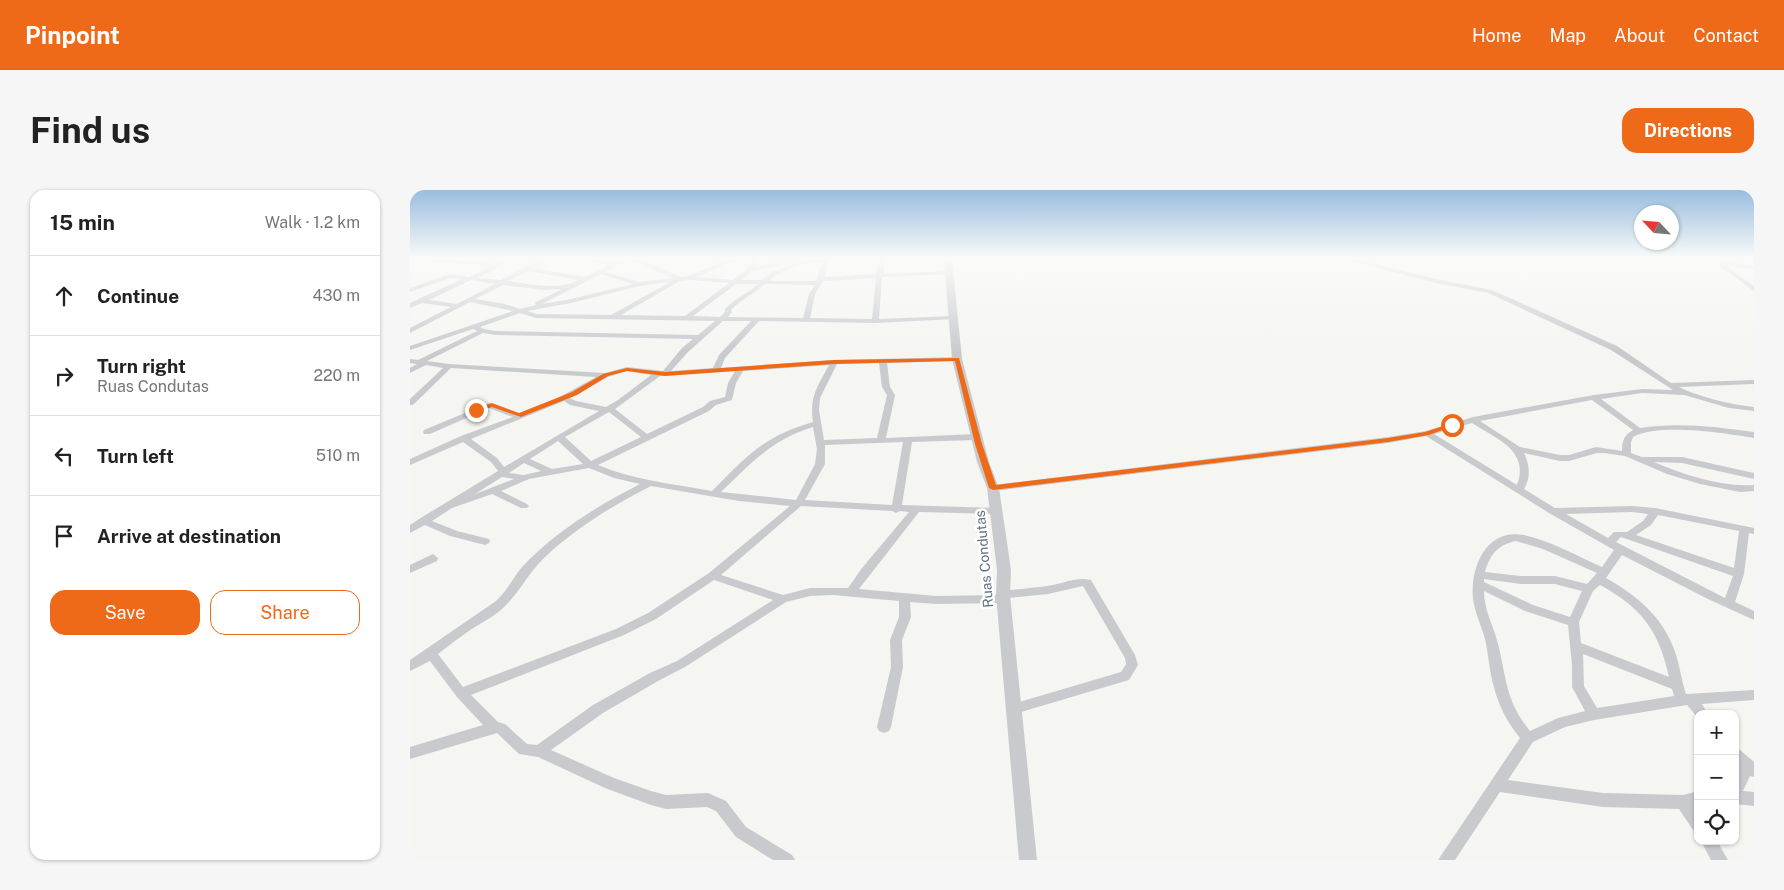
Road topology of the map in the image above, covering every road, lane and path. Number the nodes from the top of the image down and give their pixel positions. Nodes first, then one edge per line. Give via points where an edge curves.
1 (443, 290) edge
2 (487, 290) edge
3 (556, 290) edge
4 (562, 290) edge
5 (614, 290) edge
6 (662, 290) edge
7 (722, 290) edge
8 (755, 290) edge
9 (814, 290) edge
10 (879, 290) edge
11 (951, 290) edge
12 (1486, 290) edge
13 (559, 292) junction
14 (587, 297) junction
15 (470, 300) junction
16 (421, 301) junction
17 (410, 306) edge
18 (459, 306) junction
19 (528, 308) junction
20 (518, 311) junction
21 (574, 317) junction
22 (688, 317) junction
23 (610, 318) junction
24 (954, 318) junction
25 (720, 319) junction
26 (756, 320) junction
27 (875, 321) junction
28 (806, 322) junction
29 (410, 324) edge
30 (420, 325) junction
31 (473, 326) junction
32 (410, 331) edge
33 (482, 331) junction
34 (701, 337) junction
35 (410, 348) edge
36 (957, 359) junction
37 (883, 360) junction
38 (410, 361) edge
39 (422, 362) junction
40 (834, 362) junction
41 (449, 366) junction
42 (740, 369) junction
43 (410, 371) edge
44 (716, 371) junction
45 (661, 374) junction
46 (605, 375) junction
47 (1754, 382) edge
48 (1669, 385) junction
49 (1685, 393) junction
50 (1594, 397) junction
51 (564, 398) junction
52 (410, 403) edge
53 (1754, 409) edge
54 (609, 410) junction
55 (519, 416) junction
56 (1473, 420) junction
57 (817, 423) junction
58 (1639, 431) junction
59 (427, 432) dead end
60 (1427, 434) junction
61 (1754, 435) edge
62 (558, 437) junction
63 (646, 437) junction
64 (976, 437) junction
65 (464, 438) junction
66 (908, 440) junction
67 (881, 442) junction
68 (821, 444) junction
69 (1517, 449) junction
70 (1627, 454) junction
71 (522, 459) junction
72 (1639, 459) junction
73 (410, 462) edge
74 (590, 465) junction
75 (503, 468) junction
76 (550, 472) junction
77 (1754, 476) edge
78 (527, 477) junction
79 (650, 484) junction
80 (993, 488) junction
81 (1754, 488) edge
82 (493, 491) junction
83 (1519, 492) junction
84 (715, 493) junction
85 (798, 504) junction
86 (452, 505) junction
87 (524, 506) dead end
88 (896, 510) junction
89 (915, 510) junction
90 (996, 511) junction
91 (1551, 511) junction
92 (1655, 511) junction
93 (423, 521) junction
94 (410, 530) edge
95 (1749, 534) edge
96 (1628, 536) junction
97 (485, 541) dead end
98 (1610, 542) junction
99 (1621, 549) junction
100 (433, 558) dead end
101 (410, 569) edge
102 (1739, 574) junction
103 (713, 576) junction
104 (1602, 576) junction
105 (1480, 580) junction
106 (1589, 588) junction
107 (851, 593) junction
108 (1003, 597) junction
109 (783, 598) junction
110 (904, 598) junction
111 (1729, 604) junction
112 (1754, 616) edge
113 (1573, 622) junction
114 (1576, 646) junction
115 (432, 655) junction
116 (410, 666) edge
117 (1675, 685) junction
118 (461, 693) junction
119 (1754, 695) edge
120 (1687, 700) junction
121 (1014, 708) junction
122 (1698, 710) edge
123 (1594, 714) junction
124 (494, 727) junction
125 (884, 727) dead end
126 (1528, 738) junction
127 (539, 751) junction
128 (410, 753) edge
129 (1739, 758) edge
130 (1739, 761) edge
131 (1754, 771) edge
132 (1739, 784) edge
133 (1496, 785) junction
134 (1739, 797) edge
135 (1694, 799) edge
136 (1754, 799) edge
137 (1683, 802) junction
138 (1694, 819) edge
139 (1711, 845) edge
140 (787, 860) edge
141 (1028, 860) edge
142 (1446, 860) edge
143 (1720, 860) edge

1 - 16 street
2 - 15 street
3 - 13 street
4 - 13 street
5 - 14 street
6 - 23 street
7 - 22 street
8 - 25 street via 734,303
9 - 28 street
10 - 27 street
11 - 24 street, Ruas Condutas
12 - 48 street via 1614,348
13 - 19 street
14 - 19 street
14 - 21 street
15 - 18 street
15 - 20 street
16 - 17 street
16 - 18 street
18 - 30 street
19 - 20 street
20 - 21 street via 536,316
20 - 31 street
21 - 23 street
22 - 23 street
22 - 25 street
24 - 27 street
24 - 36 street, Ruas Condutas
25 - 26 street
25 - 34 street
26 - 28 street
26 - 44 street via 722,357
27 - 28 street
29 - 30 street
30 - 32 street
31 - 33 street
31 - 35 street
33 - 34 street
33 - 39 street
34 - 45 street
36 - 37 street
36 - 64 street, Ruas Condutas
37 - 40 street
37 - 67 street via 885,383 891,395
38 - 39 street
39 - 41 street
39 - 43 street
40 - 42 street
40 - 57 street via 816,398
41 - 46 street
41 - 52 street
42 - 44 street
42 - 63 street via 732,383 729,398
44 - 45 street
45 - 46 street via 627,369
45 - 54 street
46 - 51 street
47 - 48 street
48 - 49 street
49 - 50 street via 1642,391
49 - 53 street via 1729,406
50 - 56 street
50 - 58 street
51 - 54 street via 573,403
51 - 55 street
54 - 62 street
54 - 63 street
55 - 59 street via 489,405
55 - 65 street
56 - 60 street
56 - 69 street
57 - 68 street
57 - 84 street via 792,430 768,442
58 - 61 street via 1687,428
58 - 70 street via 1628,438
60 - 80 street
60 - 83 street
62 - 71 street
62 - 74 street
63 - 74 street
64 - 66 street
64 - 80 street, Ruas Condutas
65 - 73 street
65 - 75 street
66 - 67 street
66 - 88 street
67 - 68 street
68 - 85 street via 820,464
69 - 70 street via 1560,458 1596,450
69 - 83 street via 1526,474
70 - 72 street
71 - 75 street
71 - 76 street
72 - 77 street via 1682,460
72 - 81 street via 1700,481
74 - 76 street
74 - 79 street
75 - 78 street via 508,477
75 - 86 street
76 - 78 street
78 - 82 street
79 - 84 street
79 - 115 street via 617,500 565,536 525,570 498,606
80 - 90 street, Ruas Condutas
82 - 86 street
82 - 87 street
83 - 91 street
84 - 85 street
85 - 88 street
85 - 103 street
86 - 93 street
88 - 89 street
89 - 90 street
89 - 107 street
90 - 108 street, Ruas Condutas via 1004,570
91 - 92 street
91 - 98 street
92 - 95 street
92 - 96 street via 1648,523
93 - 94 street
93 - 97 street via 454,534
95 - 102 street
96 - 98 street via 1618,534
96 - 102 street
98 - 99 street
99 - 104 street
99 - 111 street
100 - 101 street
102 - 111 street
103 - 109 street
103 - 118 street via 676,602 620,632
104 - 105 street via 1534,542 1516,538 1492,545 1484,556
104 - 106 street
104 - 117 street via 1642,608 1668,650
105 - 106 street via 1555,580
105 - 113 street via 1529,608
105 - 126 street via 1480,608 1490,638 1503,702 1508,714
106 - 113 street
107 - 109 street via 816,591
107 - 110 street
108 - 110 street
108 - 121 street, Ruas Condutas
108 - 121 street via 1087,583 1132,665 1125,676
109 - 127 street via 681,664 598,709
110 - 125 street via 905,617 896,640 897,667
111 - 112 street
113 - 114 street
114 - 117 street
114 - 123 street via 1578,687
115 - 116 street
115 - 118 street
117 - 120 street
118 - 124 street
119 - 120 street
120 - 122 street
120 - 123 street
121 - 141 street, Ruas Condutas
123 - 126 street via 1564,722
124 - 127 street via 500,728 524,750
124 - 128 street
126 - 133 street
127 - 140 street via 610,783 658,800 708,800 721,806 741,832
129 - 131 street
130 - 132 street via 1743,777
133 - 137 street via 1603,800
133 - 142 street
134 - 136 street
135 - 137 street
137 - 138 street
139 - 143 street

